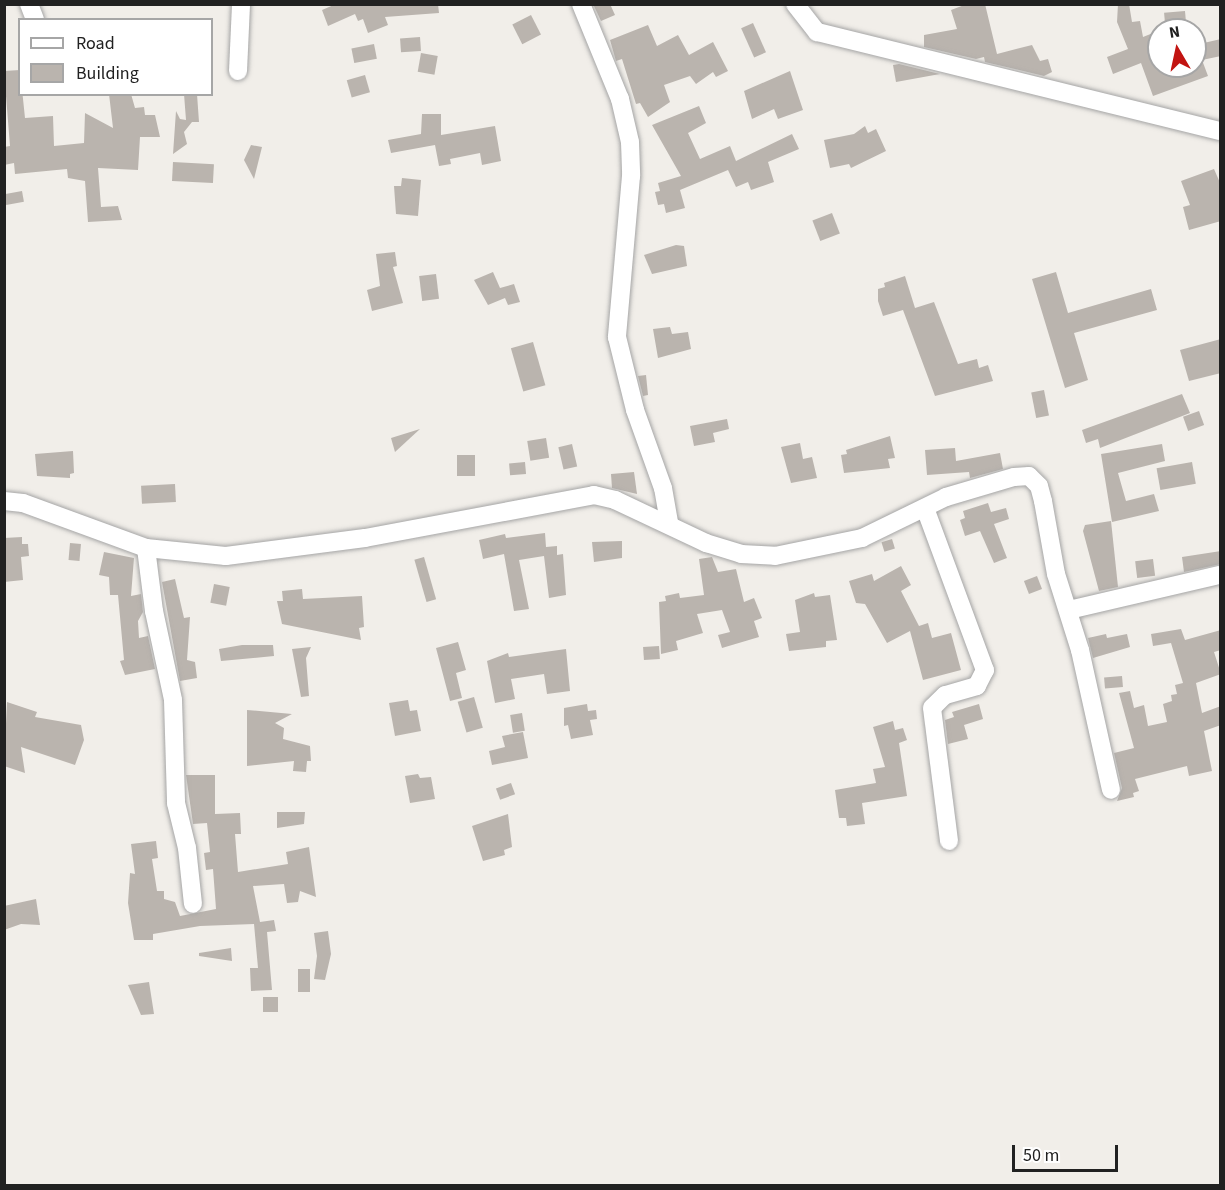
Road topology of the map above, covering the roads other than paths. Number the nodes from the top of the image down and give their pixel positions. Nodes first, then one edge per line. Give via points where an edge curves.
1 (241, 4) edge
2 (581, 4) edge
3 (795, 4) edge
4 (238, 71) dead end
5 (1221, 132) edge
6 (4, 501) edge
7 (925, 508) junction
8 (669, 524) junction
9 (146, 548) junction
10 (1221, 575) edge
11 (1070, 610) junction
12 (1111, 790) dead end
13 (949, 841) dead end
14 (193, 904) dead end

1 - 4 street
2 - 8 street via 620,99 630,142 617,337 632,400 663,488
3 - 5 street via 817,32
6 - 9 street via 23,503
7 - 8 street via 862,538 775,556 724,549
7 - 11 street via 946,497 1014,477 1035,479 1046,512 1062,599
7 - 13 street via 986,670 977,686 945,695 932,708
8 - 9 street via 594,495 365,538 226,556
9 - 14 street via 154,611 172,691 176,803 187,848
10 - 11 street
11 - 12 street

